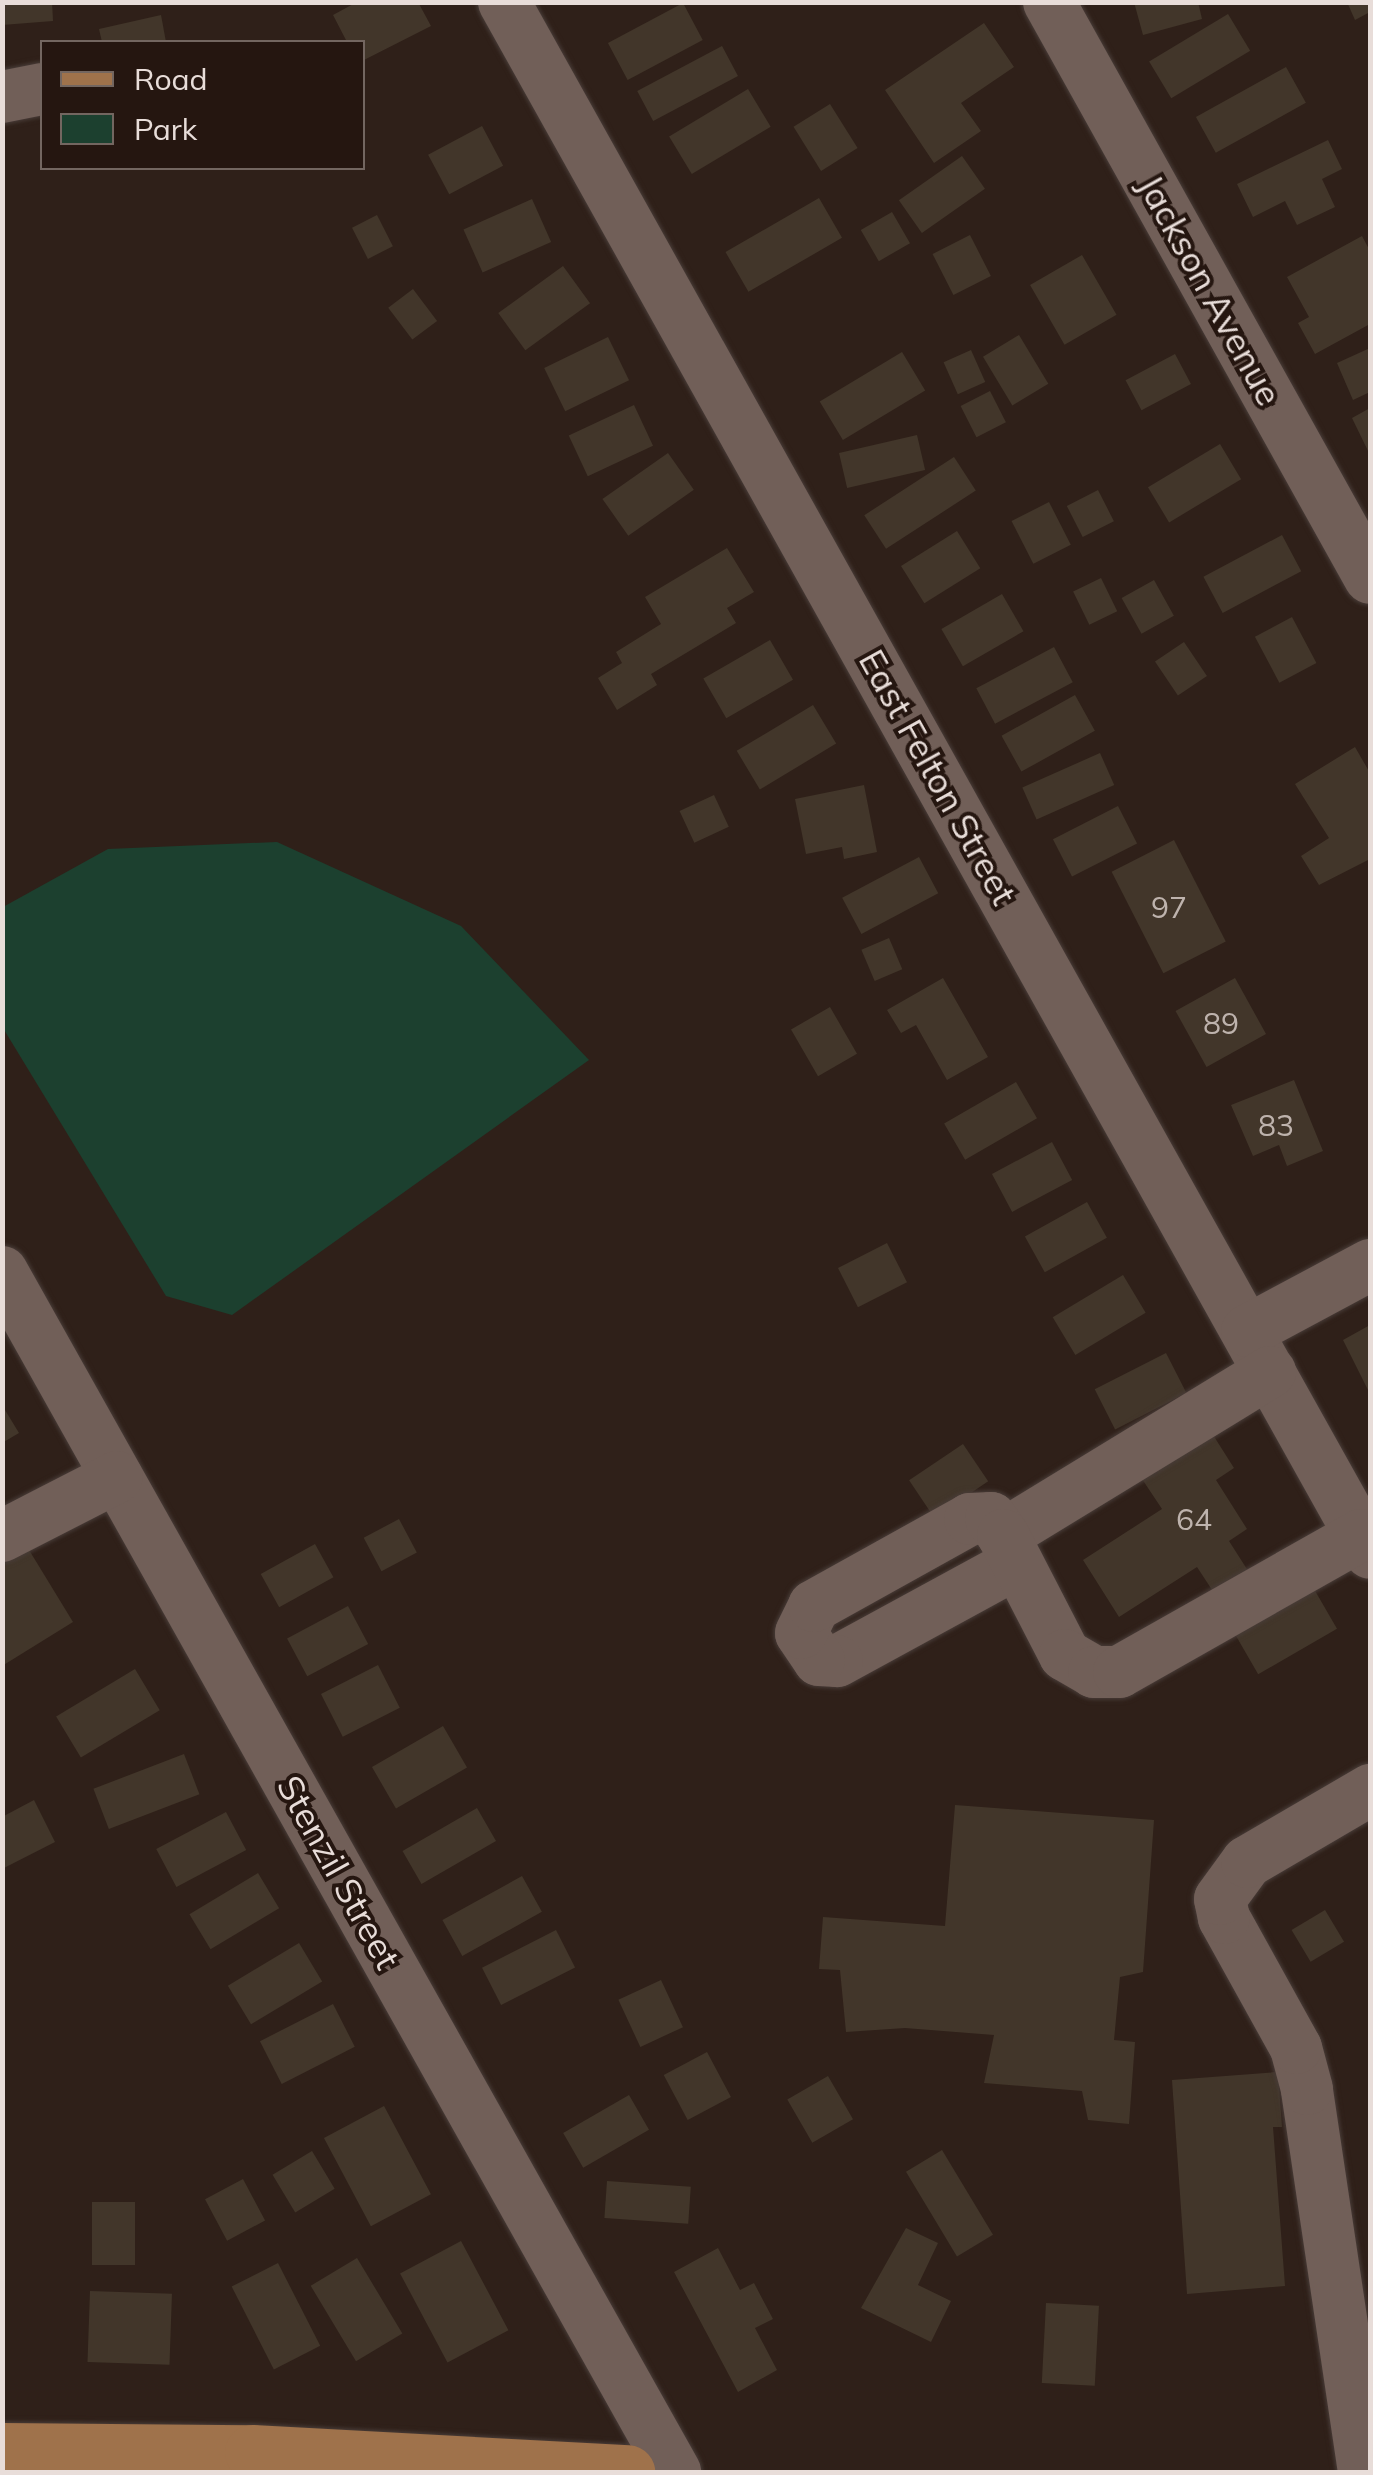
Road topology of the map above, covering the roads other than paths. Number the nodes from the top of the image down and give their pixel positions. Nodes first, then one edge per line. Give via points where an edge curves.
1 (504, 2) edge
2 (1049, 2) edge
3 (40, 90) edge
4 (2, 98) edge
5 (1370, 578) edge
6 (1370, 1265) edge
7 (2, 1272) edge
8 (1259, 1351) junction
9 (117, 1477) junction
10 (2, 1536) edge
11 (1366, 1544) edge
12 (1370, 1790) edge
13 (2, 2450) edge
14 (253, 2462) edge
15 (627, 2472) edge
16 (674, 2472) edge
17 (1364, 2472) edge

1 - 8 street, East Felton Street
2 - 5 street, Jackson Avenue
3 - 4 street
6 - 8 street
7 - 9 street, Stenzil Street
8 - 11 street, East Felton Street
8 - 11 street via 1010,1549 1065,1655 1094,1672 1119,1672
9 - 10 street
9 - 16 street, Stenzil Street
12 - 17 street via 1247,1862 1220,1898 1239,1948 1296,2048 1307,2089
13 - 14 main road
14 - 15 main road

